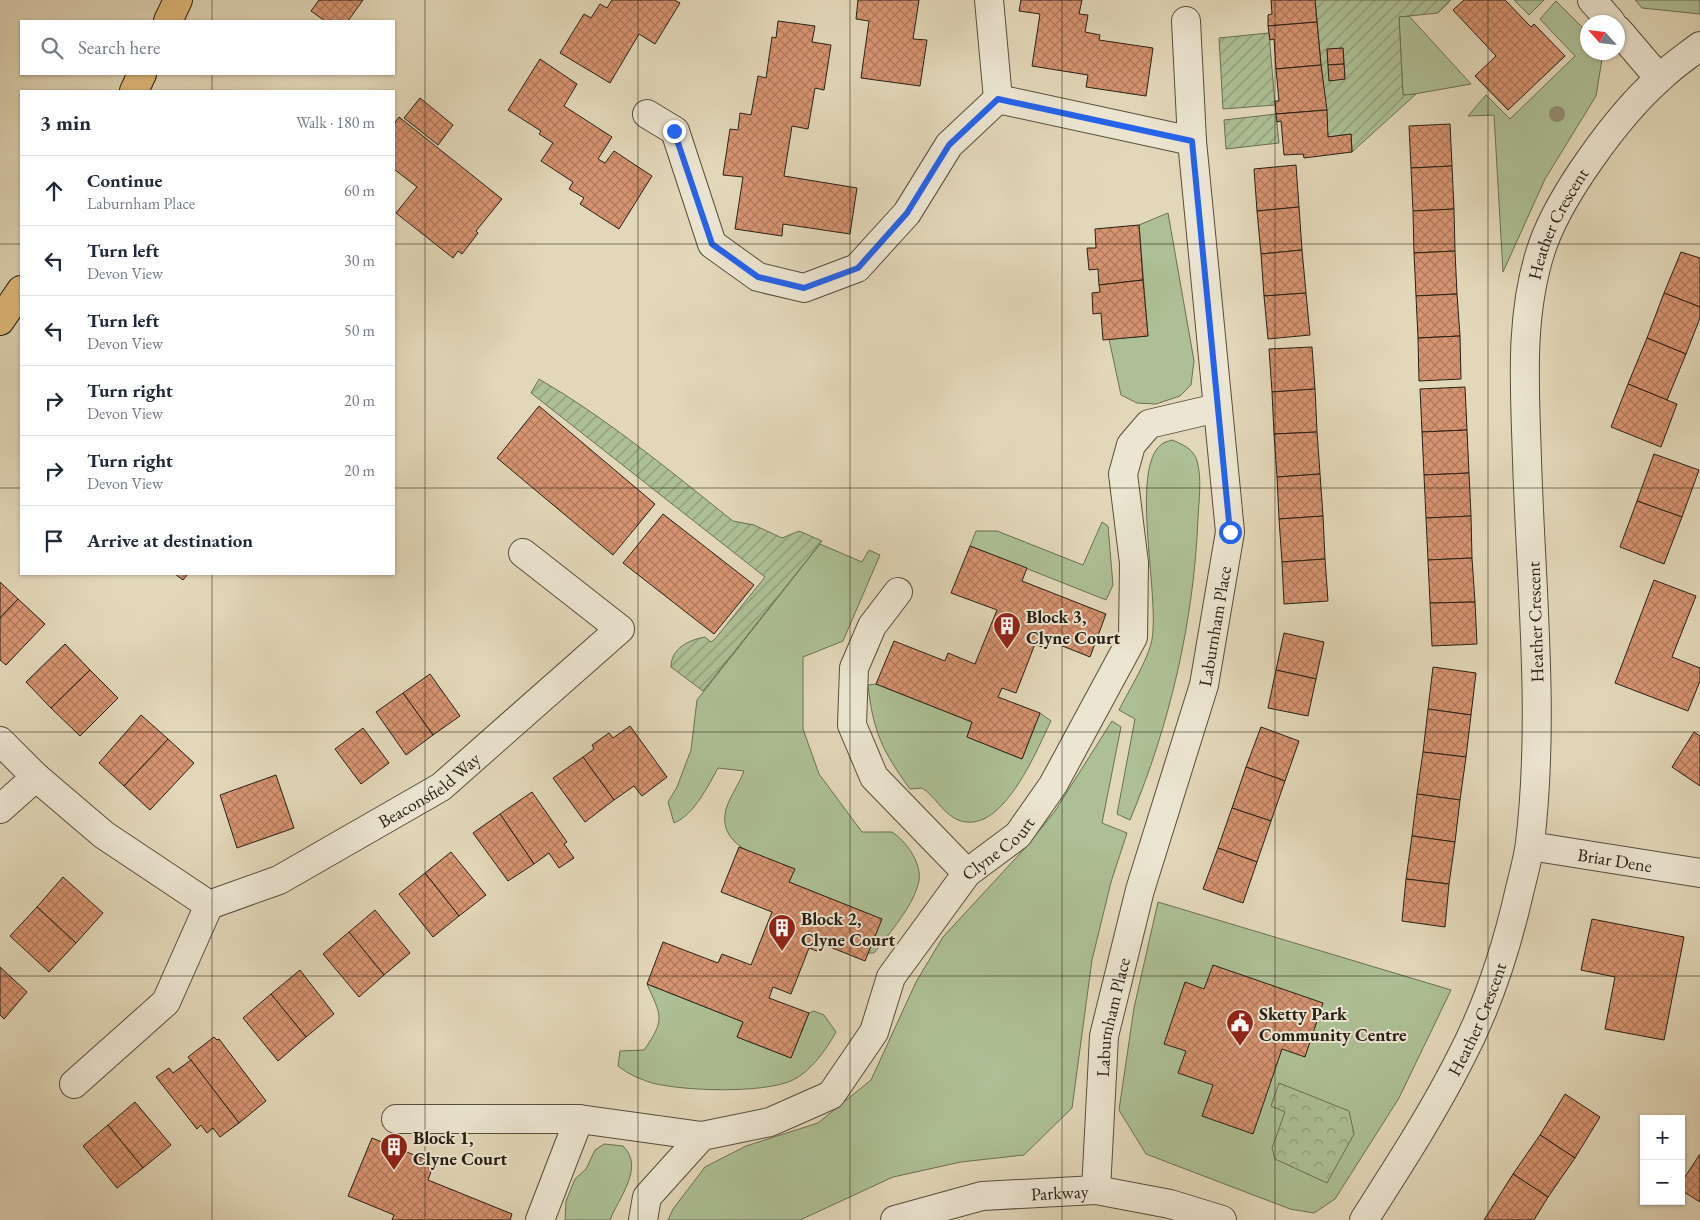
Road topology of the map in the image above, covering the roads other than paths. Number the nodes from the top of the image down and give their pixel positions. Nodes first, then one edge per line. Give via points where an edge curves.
1 (178, 0) edge
2 (988, 0) edge
3 (1592, 0) edge
4 (1605, 15) edge
5 (168, 20) edge
6 (1186, 21) dead end
7 (1625, 38) edge
8 (1700, 46) edge
9 (142, 75) edge
10 (1659, 78) junction
11 (134, 90) edge
12 (998, 99) junction
13 (647, 114) dead end
14 (1192, 141) junction
15 (20, 291) edge
16 (0, 321) edge
17 (1217, 408) junction
18 (523, 553) dead end
19 (898, 592) dead end
20 (0, 741) edge
21 (36, 777) junction
22 (0, 809) edge
23 (1530, 846) junction
24 (1700, 873) edge
25 (966, 874) junction
26 (208, 904) junction
27 (74, 1084) dead end
28 (396, 1119) dead end
29 (579, 1119) junction
30 (702, 1136) junction
31 (1096, 1190) junction
32 (540, 1220) edge
33 (643, 1220) edge
34 (895, 1220) edge
35 (1222, 1220) edge
36 (1364, 1220) edge

1 - 5 main road
2 - 12 street
3 - 4 street
6 - 14 street, Laburnham Place
7 - 10 street
8 - 10 street, Heather Crescent
9 - 11 main road
10 - 23 street, Heather Crescent via 1619,120 1562,204 1541,249 1527,312 1525,376 1538,747
12 - 13 street via 949,145 907,213 858,268 804,288 758,277 712,244 674,131
12 - 14 street
14 - 17 street, Laburnham Place
15 - 16 main road
17 - 25 street, Clyne Court via 1149,424 1131,445 1123,474 1134,563 1133,638 1053,785 1018,836
17 - 31 street, Laburnham Place via 1230,532 1204,686 1140,890 1104,1036
18 - 26 street, Beaconsfield Way via 620,629 441,787 278,880
19 - 25 street via 872,626 854,668 852,726 874,777
20 - 21 street
21 - 22 street
21 - 26 street via 104,835
23 - 24 street, Briar Dene
23 - 36 street, Heather Crescent via 1511,929 1488,997 1461,1058 1429,1117
25 - 30 street, Clyne Court via 891,977 874,1032 831,1095 770,1122
26 - 27 street via 166,1002
28 - 29 street, Clyne Court
29 - 30 street, Clyne Court
29 - 32 street
30 - 33 street via 648,1197
31 - 34 street, Parkway via 982,1196
31 - 35 street, Parkway via 1170,1204

